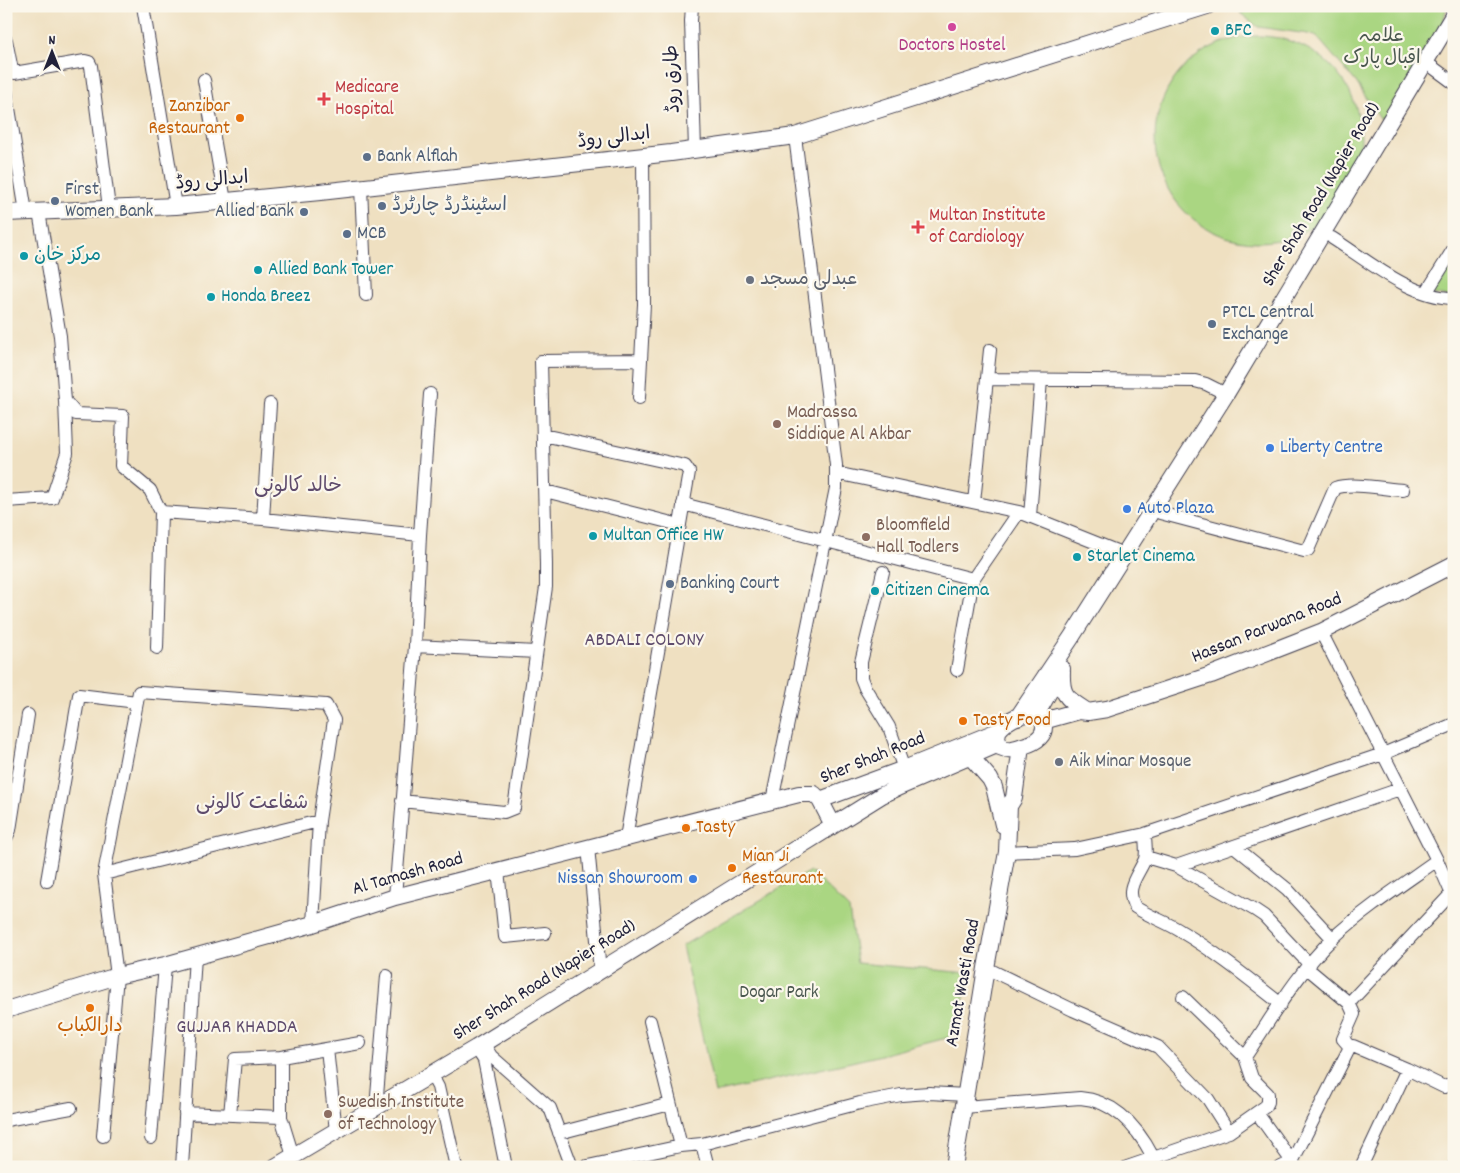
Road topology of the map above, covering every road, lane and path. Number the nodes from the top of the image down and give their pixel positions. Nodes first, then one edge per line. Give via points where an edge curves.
1 (143, 6) edge
2 (692, 6) edge
3 (1207, 6) edge
4 (1454, 14) edge
5 (1454, 29) edge
6 (6, 40) edge
7 (1431, 66) junction
8 (204, 80) dead end
9 (1454, 83) edge
10 (6, 90) edge
11 (795, 136) junction
12 (695, 150) junction
13 (643, 156) junction
14 (361, 188) junction
15 (1353, 190) junction
16 (225, 201) junction
17 (176, 206) junction
18 (109, 208) junction
19 (32, 212) junction
20 (6, 213) edge
21 (1332, 238) junction
22 (1454, 248) edge
23 (1426, 293) junction
24 (366, 295) dead end
25 (1454, 298) edge
26 (990, 350) dead end
27 (641, 360) junction
28 (987, 379) junction
29 (1042, 380) junction
30 (430, 394) dead end
31 (1226, 394) junction
32 (639, 398) dead end
33 (65, 401) junction
34 (270, 404) dead end
35 (543, 435) junction
36 (836, 472) junction
37 (1404, 490) dead end
38 (544, 491) junction
39 (6, 501) edge
40 (974, 502) junction
41 (683, 504) junction
42 (161, 512) junction
43 (1160, 513) junction
44 (1024, 514) junction
45 (263, 519) junction
46 (680, 525) junction
47 (420, 535) junction
48 (826, 540) junction
49 (1124, 554) junction
50 (1454, 564) edge
51 (883, 572) dead end
52 (973, 579) junction
53 (1321, 632) junction
54 (415, 646) junction
55 (157, 648) dead end
56 (536, 652) junction
57 (1059, 666) junction
58 (958, 670) dead end
59 (137, 702) junction
60 (1088, 712) junction
61 (28, 715) dead end
62 (1018, 717) junction
63 (1041, 721) junction
64 (1454, 724) edge
65 (1007, 743) junction
66 (1383, 754) junction
67 (970, 756) junction
68 (904, 769) junction
69 (1400, 790) junction
70 (820, 800) junction
71 (402, 801) junction
72 (772, 801) junction
73 (319, 821) junction
74 (833, 826) junction
75 (1145, 834) junction
76 (6, 838) edge
77 (626, 838) junction
78 (1234, 846) junction
79 (1007, 847) junction
80 (588, 848) junction
81 (1146, 856) junction
82 (1437, 860) junction
83 (1176, 866) junction
84 (498, 870) junction
85 (104, 874) junction
86 (47, 881) dead end
87 (1452, 896) edge
88 (395, 897) junction
89 (313, 924) junction
90 (545, 933) dead end
91 (1333, 939) junction
92 (195, 956) junction
93 (166, 965) junction
94 (1308, 966) junction
95 (986, 968) junction
96 (600, 971) junction
97 (117, 976) junction
98 (387, 976) dead end
99 (1183, 997) dead end
100 (1349, 1003) junction
101 (1281, 1004) junction
102 (6, 1010) edge
103 (650, 1021) dead end
104 (360, 1044) dead end
105 (480, 1046) junction
106 (1350, 1046) junction
107 (327, 1049) junction
108 (280, 1057) junction
109 (1245, 1057) junction
110 (1407, 1069) junction
111 (431, 1074) junction
112 (1454, 1084) edge
113 (965, 1101) junction
114 (670, 1104) junction
115 (70, 1108) dead end
116 (376, 1108) junction
117 (185, 1113) junction
118 (1257, 1113) junction
119 (230, 1115) junction
120 (280, 1117) junction
121 (6, 1120) edge
122 (336, 1131) junction
123 (1229, 1132) junction
124 (560, 1133) junction
125 (103, 1136) dead end
126 (151, 1138) dead end
127 (702, 1144) junction
128 (681, 1146) junction
129 (293, 1156) junction
130 (1153, 1157) junction
131 (1290, 1165) edge
132 (182, 1167) edge
133 (275, 1167) edge
134 (456, 1167) edge
135 (506, 1167) edge
136 (572, 1167) edge
137 (583, 1167) edge
138 (708, 1167) edge
139 (954, 1167) edge
140 (1127, 1167) edge
141 (1361, 1167) edge

1 - 17 street
2 - 12 street, طارق روڈ
3 - 11 main road, ابدالی روڈ
4 - 15 main road, Sher Shah Road (Napier Road)
5 - 7 main road, Sher Shah Road (Napier Road)
6 - 18 street via 14,73 89,62
7 - 9 street
7 - 15 main road, Sher Shah Road (Napier Road)
8 - 16 street
10 - 19 street
11 - 12 main road, ابدالی روڈ
11 - 36 street
12 - 13 main road, ابدالی روڈ
13 - 14 main road, ابدالی روڈ
13 - 27 street
14 - 16 main road, ابدالی روڈ
14 - 24 street
15 - 21 main road, Sher Shah Road (Napier Road)
15 - 31 main road, Sher Shah Road (Napier Road)
16 - 17 main road, ابدالی روڈ
17 - 18 main road, ابدالی روڈ
18 - 19 main road, ابدالی روڈ
19 - 20 main road, ابدالی روڈ
19 - 33 street via 60,336
21 - 23 street via 1395,278
21 - 43 main road, Sher Shah Road (Napier Road)
22 - 23 street
23 - 25 street
26 - 28 street
27 - 32 street
27 - 35 street via 541,361
28 - 29 street
28 - 40 street
29 - 31 street via 1195,381
29 - 44 street
30 - 47 street
31 - 49 main road, Sher Shah Road (Napier Road)
33 - 39 street via 67,453 52,498
33 - 42 street via 76,414 123,416 121,466 150,490
34 - 45 street
35 - 38 street
35 - 41 street via 685,466 689,472
36 - 40 street
36 - 48 street
37 - 43 street via 1335,488 1308,550 1304,551
38 - 46 street
38 - 56 street via 546,587
40 - 44 street
41 - 46 street
41 - 48 street
42 - 45 street
42 - 55 street
43 - 57 main road, Sher Shah Road (Napier Road)
44 - 49 street
44 - 52 street
45 - 47 street
46 - 77 street
47 - 54 street
48 - 52 street
48 - 72 street
49 - 57 main road, Sher Shah Road (Napier Road)
50 - 53 main road, Hassan Parwana Road
51 - 68 street via 860,662 861,678 889,728
52 - 58 street
53 - 60 main road, Hassan Parwana Road via 1211,675 1107,709
53 - 66 street
54 - 56 street
54 - 71 street
56 - 71 street via 514,808 504,812
57 - 60 main road via 1063,692 1070,701
57 - 62 main road
57 - 63 main road
59 - 73 street via 139,692 326,705 334,720
59 - 85 street
59 - 86 street via 78,695
60 - 63 main road, Hassan Parwana Road via 1081,717
61 - 76 street via 10,830
62 - 63 main road, Hassan Parwana Road
62 - 65 main road via 1003,725
63 - 65 main road via 1042,734 1038,739
64 - 66 street
65 - 67 main road, Sher Shah Road
65 - 68 main road, Sher Shah Road
65 - 79 main road, Azmat Wasti Road via 1004,796 1009,806
66 - 69 street
66 - 75 street
67 - 74 main road, Sher Shah Road via 896,788
67 - 79 main road via 994,787
68 - 70 main road, Sher Shah Road
69 - 78 street
69 - 82 street
70 - 72 main road, Al Tamash Road via 809,792
70 - 74 main road, Sher Shah Road
71 - 88 street
72 - 77 main road, Al Tamash Road
73 - 85 street
73 - 89 street
74 - 96 main road, Sher Shah Road (Napier Road)
75 - 79 street via 1075,849
75 - 81 street
77 - 80 main road, Al Tamash Road
78 - 83 street
78 - 91 street via 1287,889
79 - 95 main road, Azmat Wasti Road
80 - 84 main road, Al Tamash Road
80 - 96 street
81 - 83 street
81 - 101 street via 1131,891 1134,907 1180,930
82 - 87 street
82 - 91 street
83 - 94 street via 1264,916
84 - 88 main road, Al Tamash Road
84 - 90 street via 506,937
85 - 97 street
87 - 100 street
88 - 89 main road, Al Tamash Road
89 - 92 main road, Al Tamash Road
91 - 94 street
92 - 93 main road, Al Tamash Road
92 - 117 street
93 - 97 main road, Al Tamash Road
93 - 126 street
94 - 100 street
94 - 101 street
95 - 113 main road, Azmat Wasti Road
95 - 123 street via 1158,1048 1208,1099
96 - 105 main road, Sher Shah Road (Napier Road)
97 - 102 main road, Al Tamash Road
97 - 125 street
98 - 116 street
99 - 109 street
100 - 106 street via 1354,1014 1343,1039
101 - 109 street
103 - 114 street
104 - 107 street
105 - 111 main road, Sher Shah Road (Napier Road)
105 - 124 street via 550,1108
105 - 135 street
106 - 110 street
106 - 131 street
107 - 108 street
107 - 122 street
108 - 119 street via 235,1059
108 - 120 street
109 - 118 street via 1252,1078 1269,1098 1266,1106
110 - 112 street via 1444,1087
110 - 141 street
111 - 116 main road, Sher Shah Road (Napier Road)
111 - 134 street via 438,1087
113 - 127 street via 930,1093 900,1095
113 - 130 street via 1080,1098 1098,1101 1128,1119
113 - 139 main road, Azmat Wasti Road
114 - 124 street
114 - 128 street
115 - 121 street
116 - 122 main road, Sher Shah Road (Napier Road)
117 - 119 street
117 - 132 street
118 - 123 street
118 - 131 street
119 - 120 street
120 - 129 street
122 - 129 main road, Sher Shah Road (Napier Road)
123 - 130 street
124 - 136 street
127 - 128 street
127 - 138 street
128 - 137 street
129 - 133 main road, Sher Shah Road (Napier Road)
130 - 140 street

